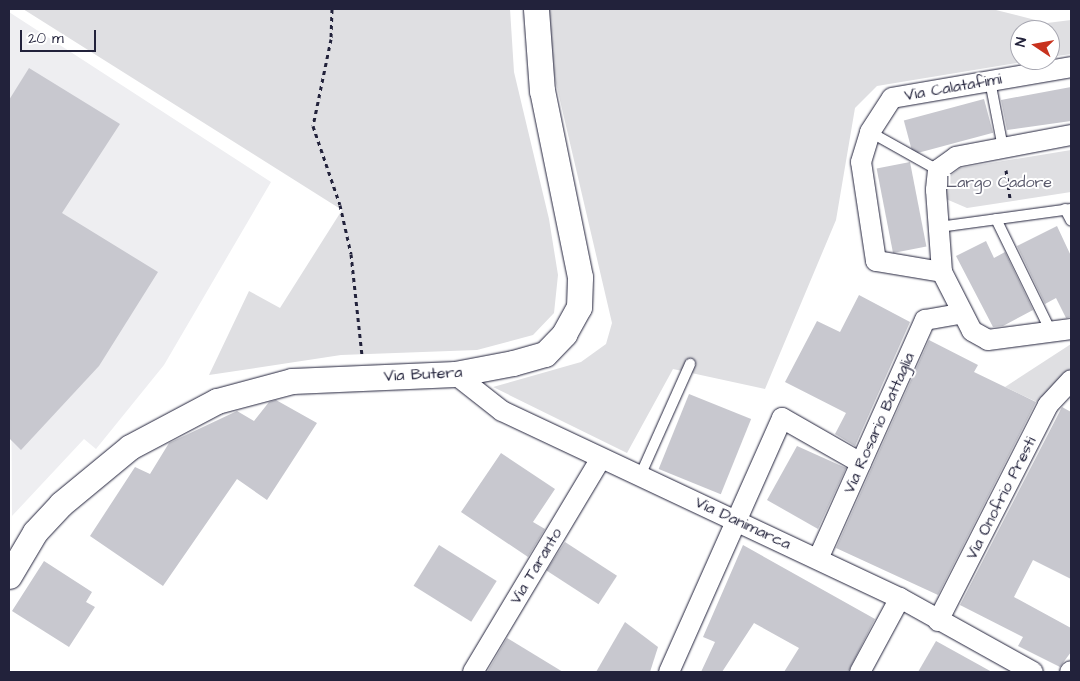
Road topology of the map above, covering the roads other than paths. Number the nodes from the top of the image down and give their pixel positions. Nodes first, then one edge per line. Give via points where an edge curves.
1 (536, 9) edge
2 (1071, 67) edge
3 (990, 81) junction
4 (870, 132) junction
5 (1071, 135) edge
6 (1003, 148) junction
7 (938, 170) junction
8 (1068, 209) edge
9 (996, 219) junction
10 (1071, 221) edge
11 (939, 227) junction
12 (942, 272) junction
13 (960, 314) junction
14 (1071, 329) edge
15 (1051, 332) junction
16 (690, 364) dead end
17 (455, 374) junction
18 (1071, 380) edge
19 (600, 460) junction
20 (861, 463) junction
21 (640, 476) junction
22 (735, 519) junction
23 (818, 559) junction
24 (9, 576) edge
25 (900, 598) junction
26 (938, 621) junction
27 (473, 672) edge
28 (669, 672) edge
29 (860, 672) edge
30 (1033, 672) edge

1 - 17 street, Via Butera via 542,91 575,241 579,308 564,334 545,354
2 - 3 street, Via Calatafimi
3 - 4 street, Via Calatafimi via 892,98
3 - 6 lane
4 - 7 lane
4 - 12 street, Via Calatafimi via 861,162 876,261
5 - 6 street
6 - 7 street via 956,157
7 - 11 street
8 - 9 lane
8 - 10 lane
9 - 11 lane
9 - 15 lane
11 - 12 street
12 - 13 street
13 - 15 street via 972,331 988,340
13 - 20 street, Via Rosario Battaglia via 925,320
14 - 15 street
16 - 21 lane
17 - 19 street, Via Danimarca via 502,411
17 - 24 street, Via Butera via 292,382 216,401 177,418 130,447 61,504 36,532
18 - 26 street, Via Onofrio Presti via 1048,405
19 - 21 street, Via Danimarca
19 - 27 street, Via Taranto
20 - 22 street via 782,418
20 - 23 street, Via Rosario Battaglia
21 - 22 street, Via Danimarca
22 - 23 street, Via Danimarca
22 - 28 street
23 - 25 street, Via Danimarca
25 - 26 street, Via Danimarca
25 - 29 street
26 - 30 street, Via Danimarca

